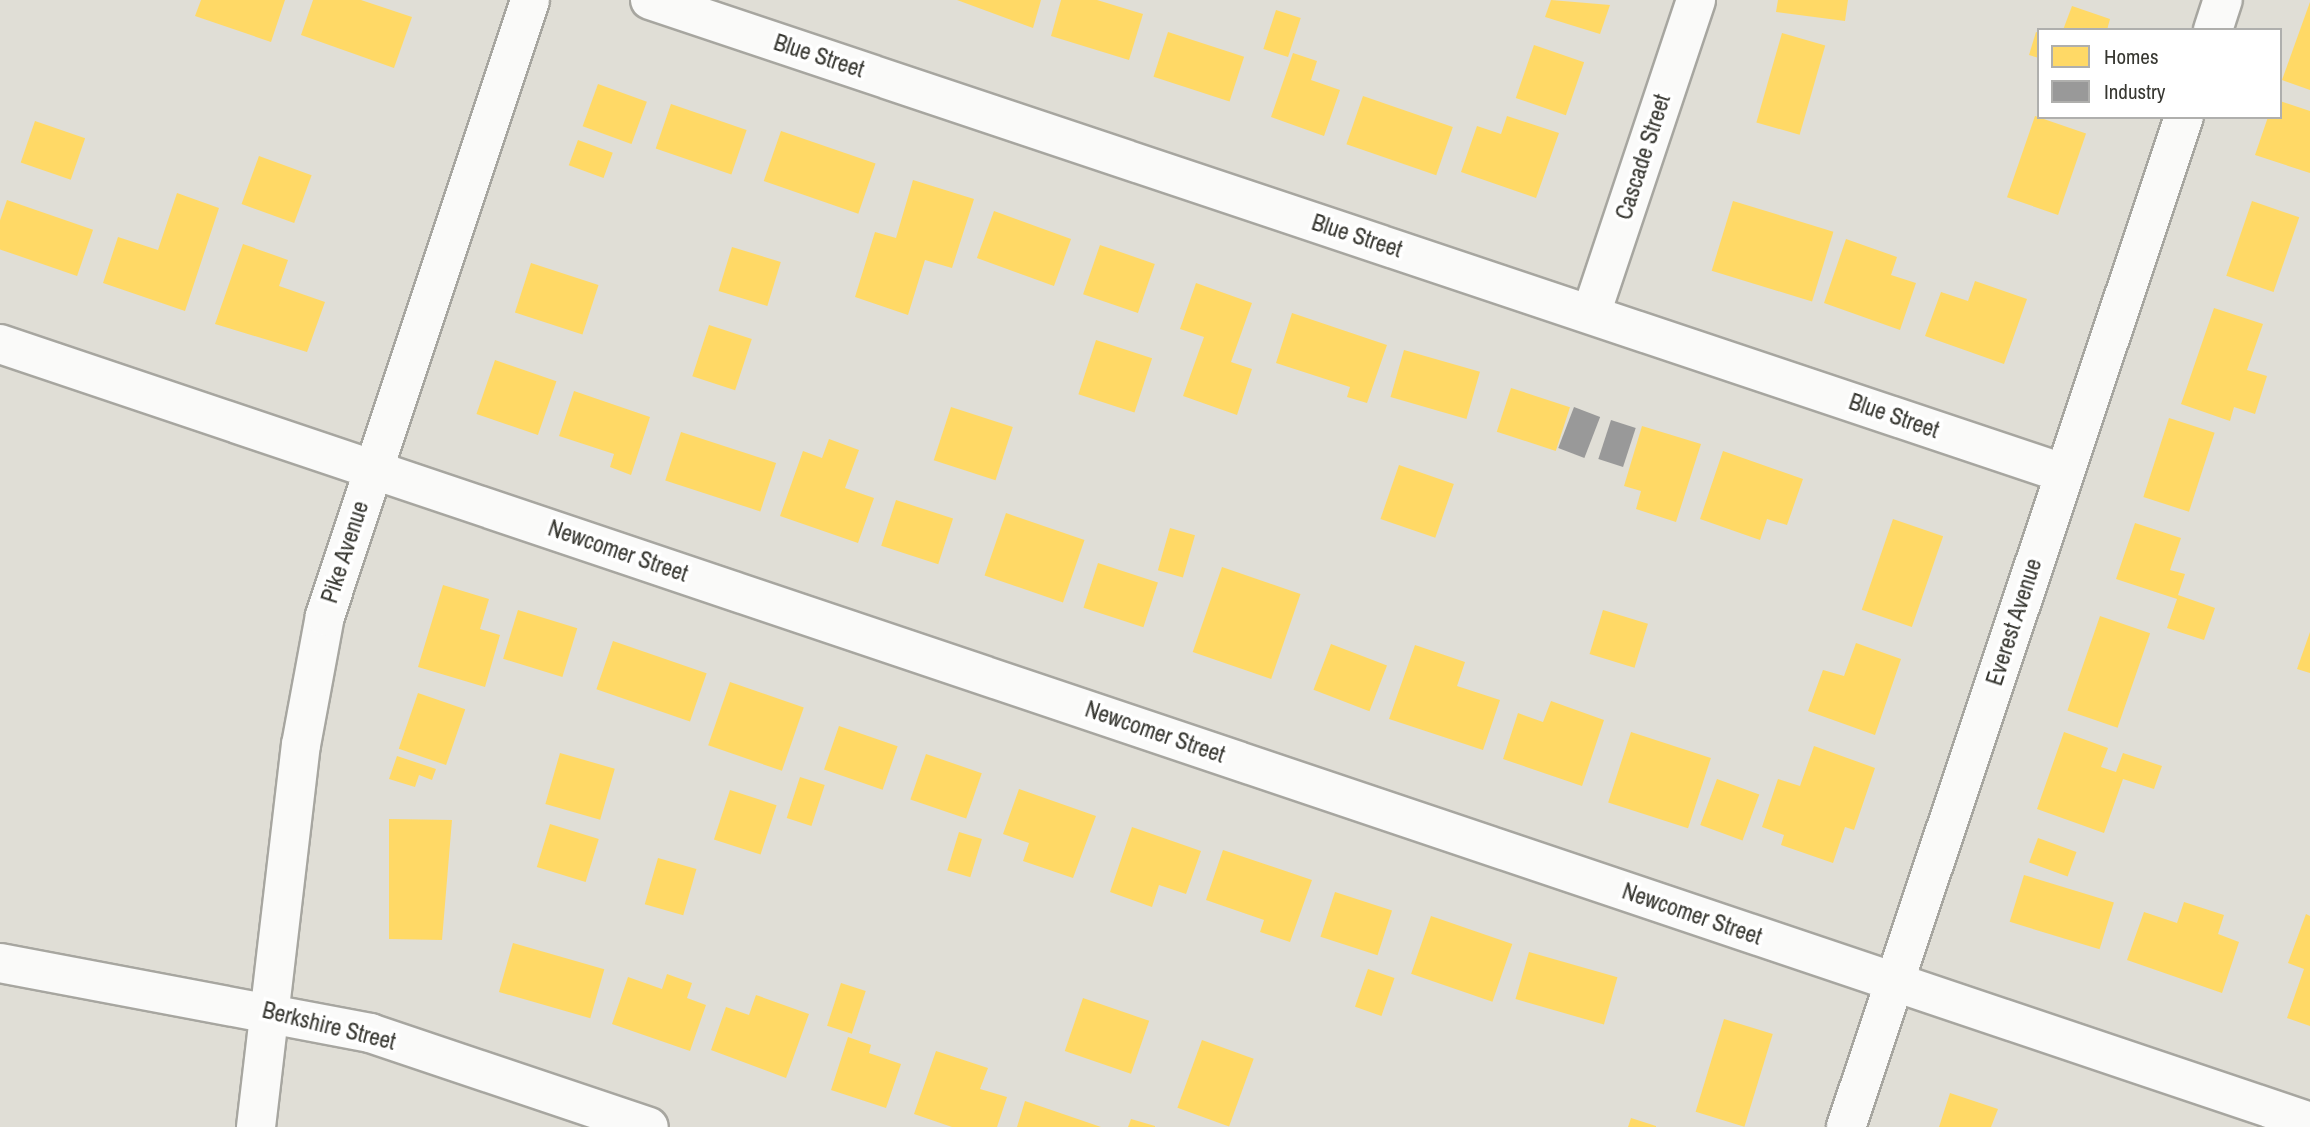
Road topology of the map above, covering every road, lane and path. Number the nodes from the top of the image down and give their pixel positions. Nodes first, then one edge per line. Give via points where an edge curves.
1 (530, 0) edge
2 (650, 0) edge
3 (1696, 0) edge
4 (2223, 0) edge
5 (2214, 28) edge
6 (2183, 119) edge
7 (1591, 314) junction
8 (0, 344) edge
9 (372, 467) junction
10 (2063, 473) junction
11 (0, 963) edge
12 (1895, 983) junction
13 (269, 1010) junction
14 (2310, 1122) edge
15 (256, 1127) edge
16 (649, 1127) edge
17 (1846, 1127) edge

1 - 9 street, Pike Avenue
2 - 7 street, Blue Street
3 - 7 street, Cascade Street
4 - 5 street
6 - 10 street, Everest Avenue
7 - 10 street, Blue Street
8 - 9 street, Newcomer Street
9 - 12 street, Newcomer Street
9 - 13 street, Pike Avenue via 322,629
10 - 12 street, Everest Avenue
11 - 13 street, Berkshire Street
12 - 14 street, Newcomer Street
12 - 17 street, Everest Avenue
13 - 15 street, Pike Avenue
13 - 16 street, Berkshire Street via 370,1033

